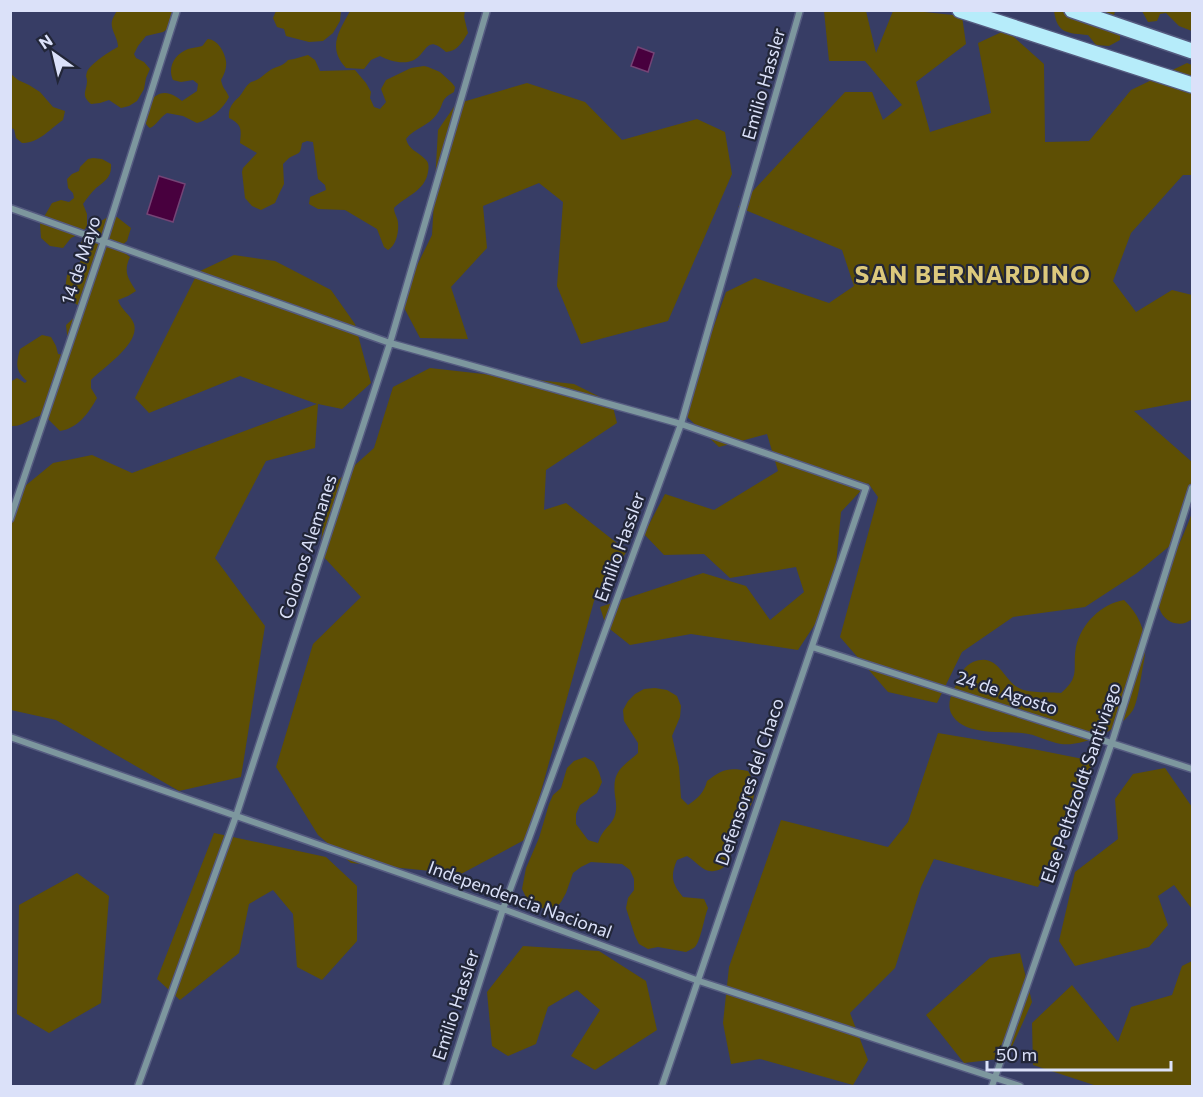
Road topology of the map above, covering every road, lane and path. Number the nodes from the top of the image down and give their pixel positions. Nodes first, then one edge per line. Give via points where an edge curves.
1 (177, 10) edge
2 (487, 10) edge
3 (800, 10) edge
4 (960, 10) edge
5 (1072, 10) edge
6 (1192, 51) edge
7 (1192, 85) edge
8 (10, 208) edge
9 (104, 241) junction
10 (390, 343) junction
11 (681, 424) junction
12 (1192, 488) edge
13 (10, 519) edge
14 (812, 647) junction
15 (10, 737) edge
16 (1112, 742) junction
17 (1192, 769) edge
18 (236, 816) junction
19 (503, 909) junction
20 (699, 981) junction
21 (995, 1078) junction
22 (138, 1086) edge
23 (446, 1086) edge
24 (662, 1086) edge
25 (992, 1086) edge
26 (1020, 1086) edge

1 - 9 street, 14 de Mayo
2 - 10 street, Colonos Alemanes
3 - 11 street, Emilio Hassler
4 - 7 main road
5 - 6 main road
8 - 9 street
9 - 10 street
9 - 13 street, 14 de Mayo
10 - 11 street
10 - 18 street, Colonos Alemanes
11 - 14 street, Defensores del Chaco via 866,488
11 - 19 street, Emilio Hassler
12 - 16 street, Else Peltdzoldt Santiviago
14 - 16 street, 24 de Agosto
14 - 20 street, Defensores del Chaco
15 - 18 street, Independencia Nacional
16 - 17 street, 24 de Agosto
16 - 21 street, Else Peltdzoldt Santiviago
18 - 19 street, Independencia Nacional
18 - 22 street, Colonos Alemanes
19 - 20 street, Independencia Nacional
19 - 23 street, Emilio Hassler
20 - 21 street, Independencia Nacional
20 - 24 street, Defensores del Chaco
21 - 25 street, Else Peltdzoldt Santiviago
21 - 26 street, Independencia Nacional

